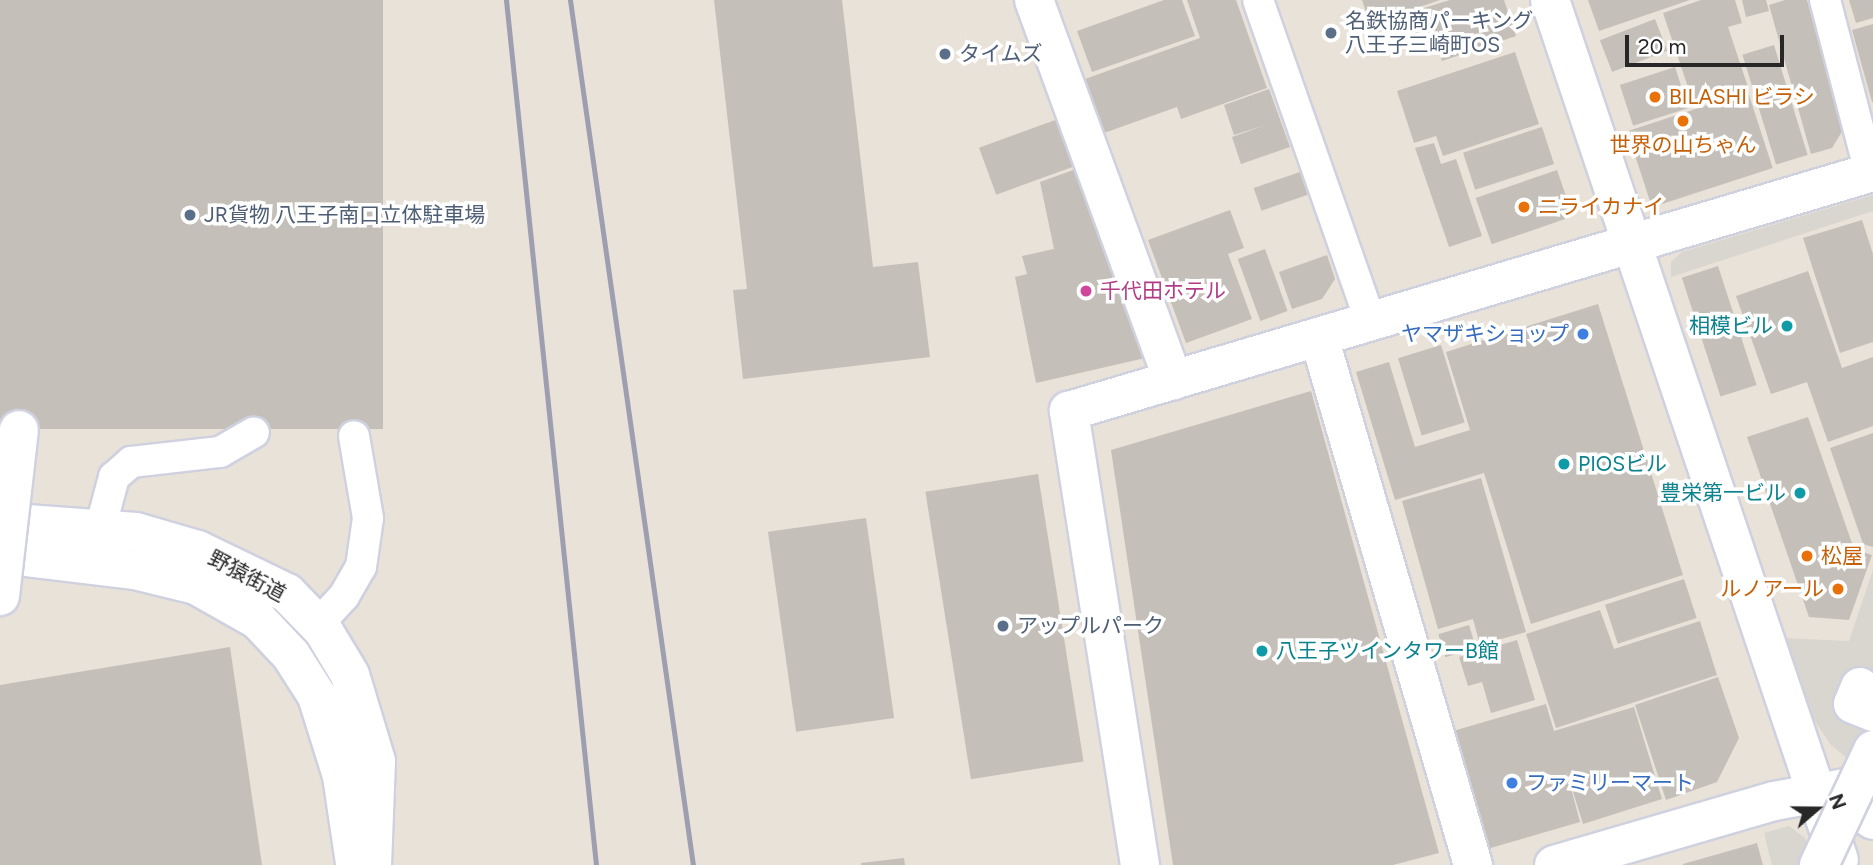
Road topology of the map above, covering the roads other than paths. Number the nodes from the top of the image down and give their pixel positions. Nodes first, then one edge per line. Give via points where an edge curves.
1 (1034, 0) edge
2 (1258, 0) edge
3 (1550, 0) edge
4 (1825, 0) edge
5 (1872, 172) edge
6 (1630, 245) junction
7 (1371, 322) junction
8 (1319, 337) junction
9 (1173, 380) junction
10 (19, 430) dead end
11 (254, 432) dead end
12 (354, 436) dead end
13 (0, 522) edge
14 (100, 528) junction
15 (0, 554) edge
16 (0, 596) edge
17 (318, 624) junction
18 (1861, 756) edge
19 (355, 865) edge
20 (372, 865) edge
21 (1140, 865) edge
22 (1473, 865) edge
23 (1555, 865) edge
24 (1819, 865) edge
25 (1840, 865) edge

1 - 9 street
2 - 7 lane
3 - 6 street
4 - 5 lane
5 - 6 street
6 - 7 street
6 - 18 street
7 - 8 street
8 - 9 street
8 - 22 street
9 - 21 street via 1069,411
10 - 16 street, bridge
11 - 14 lane via 220,452 131,461 114,477
12 - 17 lane via 368,518 360,567 344,597
13 - 14 street, 野猿街道
14 - 17 street, 野猿街道 via 136,532 198,550 287,593
15 - 19 street, 野猿街道 via 135,570 196,585 258,620 290,655 317,696 342,776
17 - 20 street, 野猿街道 via 350,675 376,761
18 - 23 street via 1774,802
18 - 24 street, bridge
18 - 25 street

